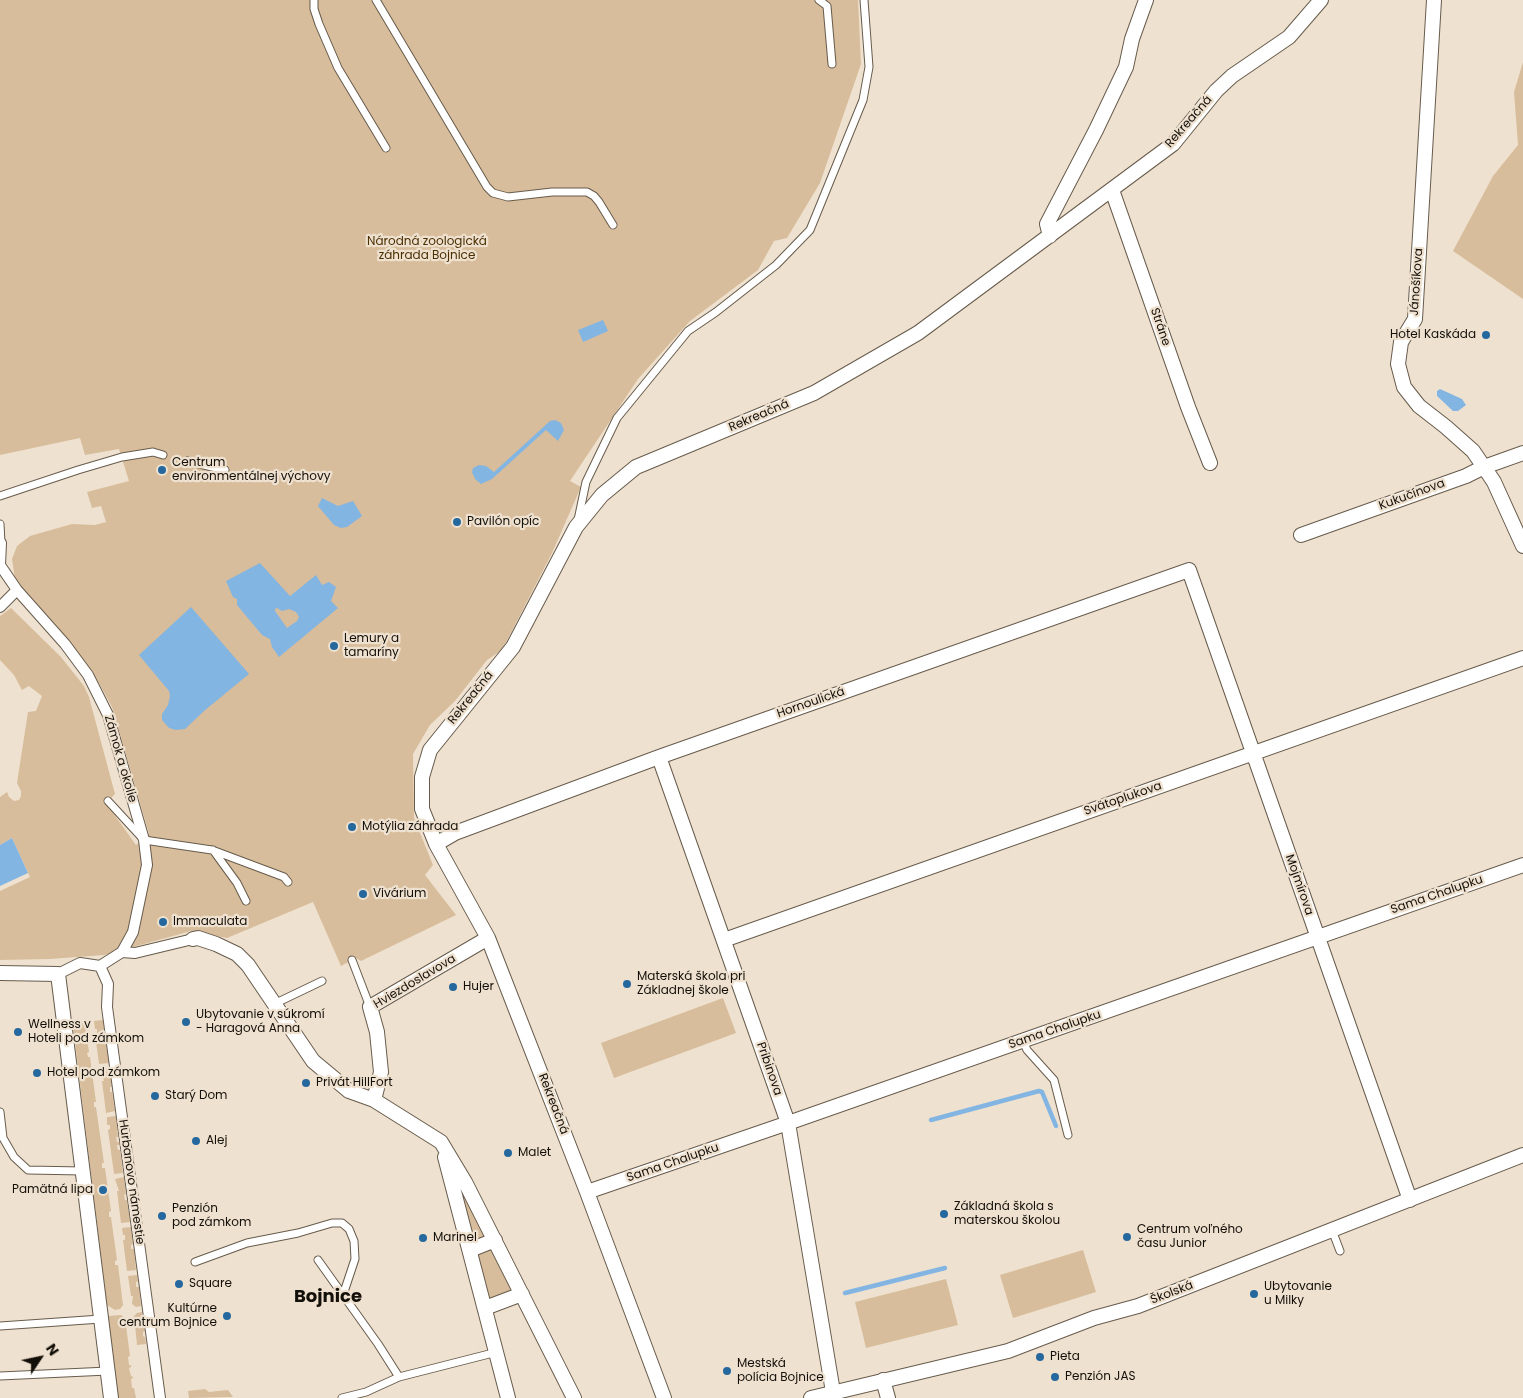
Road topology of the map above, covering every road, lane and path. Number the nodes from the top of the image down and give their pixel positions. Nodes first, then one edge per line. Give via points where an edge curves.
1 (314, 0) edge
2 (376, 0) edge
3 (820, 0) edge
4 (864, 0) edge
5 (1146, 0) edge
6 (1321, 0) edge
7 (1434, 0) edge
8 (832, 64) dead end
9 (386, 148) dead end
10 (1112, 190) junction
11 (613, 225) dead end
12 (1050, 236) junction
13 (1523, 453) edge
14 (163, 455) dead end
15 (187, 461) dead end
16 (1210, 463) dead end
17 (1484, 467) junction
18 (225, 470) dead end
19 (0, 496) edge
20 (0, 524) edge
21 (576, 527) junction
22 (1301, 535) dead end
23 (1, 543) edge
24 (1523, 546) edge
25 (1189, 570) joint
26 (17, 590) junction
27 (0, 607) edge
28 (1523, 658) edge
29 (1254, 754) junction
30 (659, 757) junction
31 (108, 801) dead end
32 (144, 840) junction
33 (436, 844) junction
34 (212, 850) junction
35 (1523, 865) edge
36 (288, 882) dead end
37 (246, 901) dead end
38 (1317, 937) junction
39 (488, 938) junction
40 (193, 939) joint
41 (724, 940) junction
42 (122, 952) junction
43 (352, 960) dead end
44 (100, 966) junction
45 (0, 973) edge
46 (58, 974) junction
47 (322, 981) dead end
48 (274, 1004) junction
49 (370, 1007) junction
50 (1023, 1041) junction
51 (374, 1100) junction
52 (0, 1112) edge
53 (788, 1123) junction
54 (1068, 1135) dead end
55 (441, 1142) junction
56 (1523, 1155) edge
57 (83, 1171) junction
58 (587, 1192) junction
59 (1410, 1200) junction
60 (1332, 1230) junction
61 (495, 1240) junction
62 (470, 1250) junction
63 (1340, 1251) dead end
64 (318, 1260) dead end
65 (195, 1262) dead end
66 (522, 1294) junction
67 (343, 1295) junction
68 (485, 1308) junction
69 (102, 1319) junction
70 (0, 1326) edge
71 (497, 1352) junction
72 (108, 1371) junction
73 (0, 1376) edge
74 (399, 1377) junction
75 (883, 1380) junction
76 (833, 1392) junction
77 (111, 1398) edge
78 (160, 1398) edge
79 (342, 1398) edge
80 (508, 1398) edge
81 (574, 1398) edge
82 (664, 1398) edge
83 (811, 1398) edge
84 (888, 1398) edge

1 - 9 lane via 319,24 338,68
2 - 11 lane via 487,187 508,197 586,192 599,202
3 - 8 lane via 826,6
4 - 21 lane via 869,67 863,100 810,230 776,265 688,331 617,418 586,482
5 - 12 street via 1126,67 1047,224
6 - 10 street, Rekreačná via 1289,37 1232,76 1216,91 1174,144
7 - 17 street, Jánošíkova via 1415,319 1401,342 1398,364 1404,387 1418,406 1473,451
10 - 12 street, Rekreačná
10 - 16 street, Stráne
12 - 21 street, Rekreačná via 918,333 814,393 636,467 602,495
13 - 17 street, Kukučínova
14 - 19 lane via 153,452 122,457
15 - 18 lane
17 - 22 street, Kukučínova
17 - 24 street, Jánošíkova
20 - 23 lane
21 - 33 street, Rekreačná via 513,647 430,750 422,777 422,809
23 - 26 street, Zámok a okolie via 0,565
25 - 29 street, Mojmírova
25 - 30 street, Hornoulická
26 - 27 street
26 - 32 street, Zámok a okolie via 88,675 108,715
28 - 29 street, Svätoplukova
29 - 38 street, Mojmírova
29 - 41 street, Svätoplukova
30 - 33 street, Hornoulická via 455,833
30 - 41 street, Pribinova
31 - 32 lane
32 - 34 lane
32 - 42 street, Zámok a okolie via 147,865 133,932
33 - 39 street, Rekreačná
34 - 36 lane via 284,877
34 - 37 lane
35 - 38 street, Sama Chalupku
38 - 50 street, Sama Chalupku
38 - 59 street, Mojmírova
39 - 49 street, Hviezdoslavova
39 - 58 street, Rekreačná
40 - 42 street
40 - 48 street via 216,944 237,954
41 - 53 street, Pribinova
42 - 44 street
43 - 49 lane
44 - 46 street via 80,963
44 - 78 street, Hurbanovo námestie via 108,984 107,1008
45 - 46 street
46 - 57 street
47 - 48 lane
48 - 51 street via 313,1061 349,1091
49 - 51 street, Hviezdoslavova via 377,1032 381,1072
50 - 53 street, Sama Chalupku
50 - 54 lane via 1054,1080
51 - 55 street
52 - 57 lane via 3,1138 14,1157 28,1170
53 - 58 street, Sama Chalupku
53 - 76 street, Pribinova
55 - 61 street via 466,1182
55 - 62 street
56 - 59 street, Školská
57 - 69 street
58 - 82 street, Rekreačná
59 - 60 street, Školská
60 - 63 lane
60 - 75 street, Školská via 1138,1306 1094,1318 1008,1352
61 - 62 street
61 - 66 street
62 - 68 street
64 - 67 lane
65 - 67 lane via 247,1243 342,1223 354,1241 355,1259
66 - 68 street
66 - 81 street
67 - 74 lane
68 - 71 street
69 - 70 lane
69 - 72 street
71 - 74 lane
71 - 80 street
72 - 73 lane
72 - 77 street
74 - 79 lane via 366,1392
75 - 76 street, Školská
75 - 84 street
76 - 83 street, Školská

